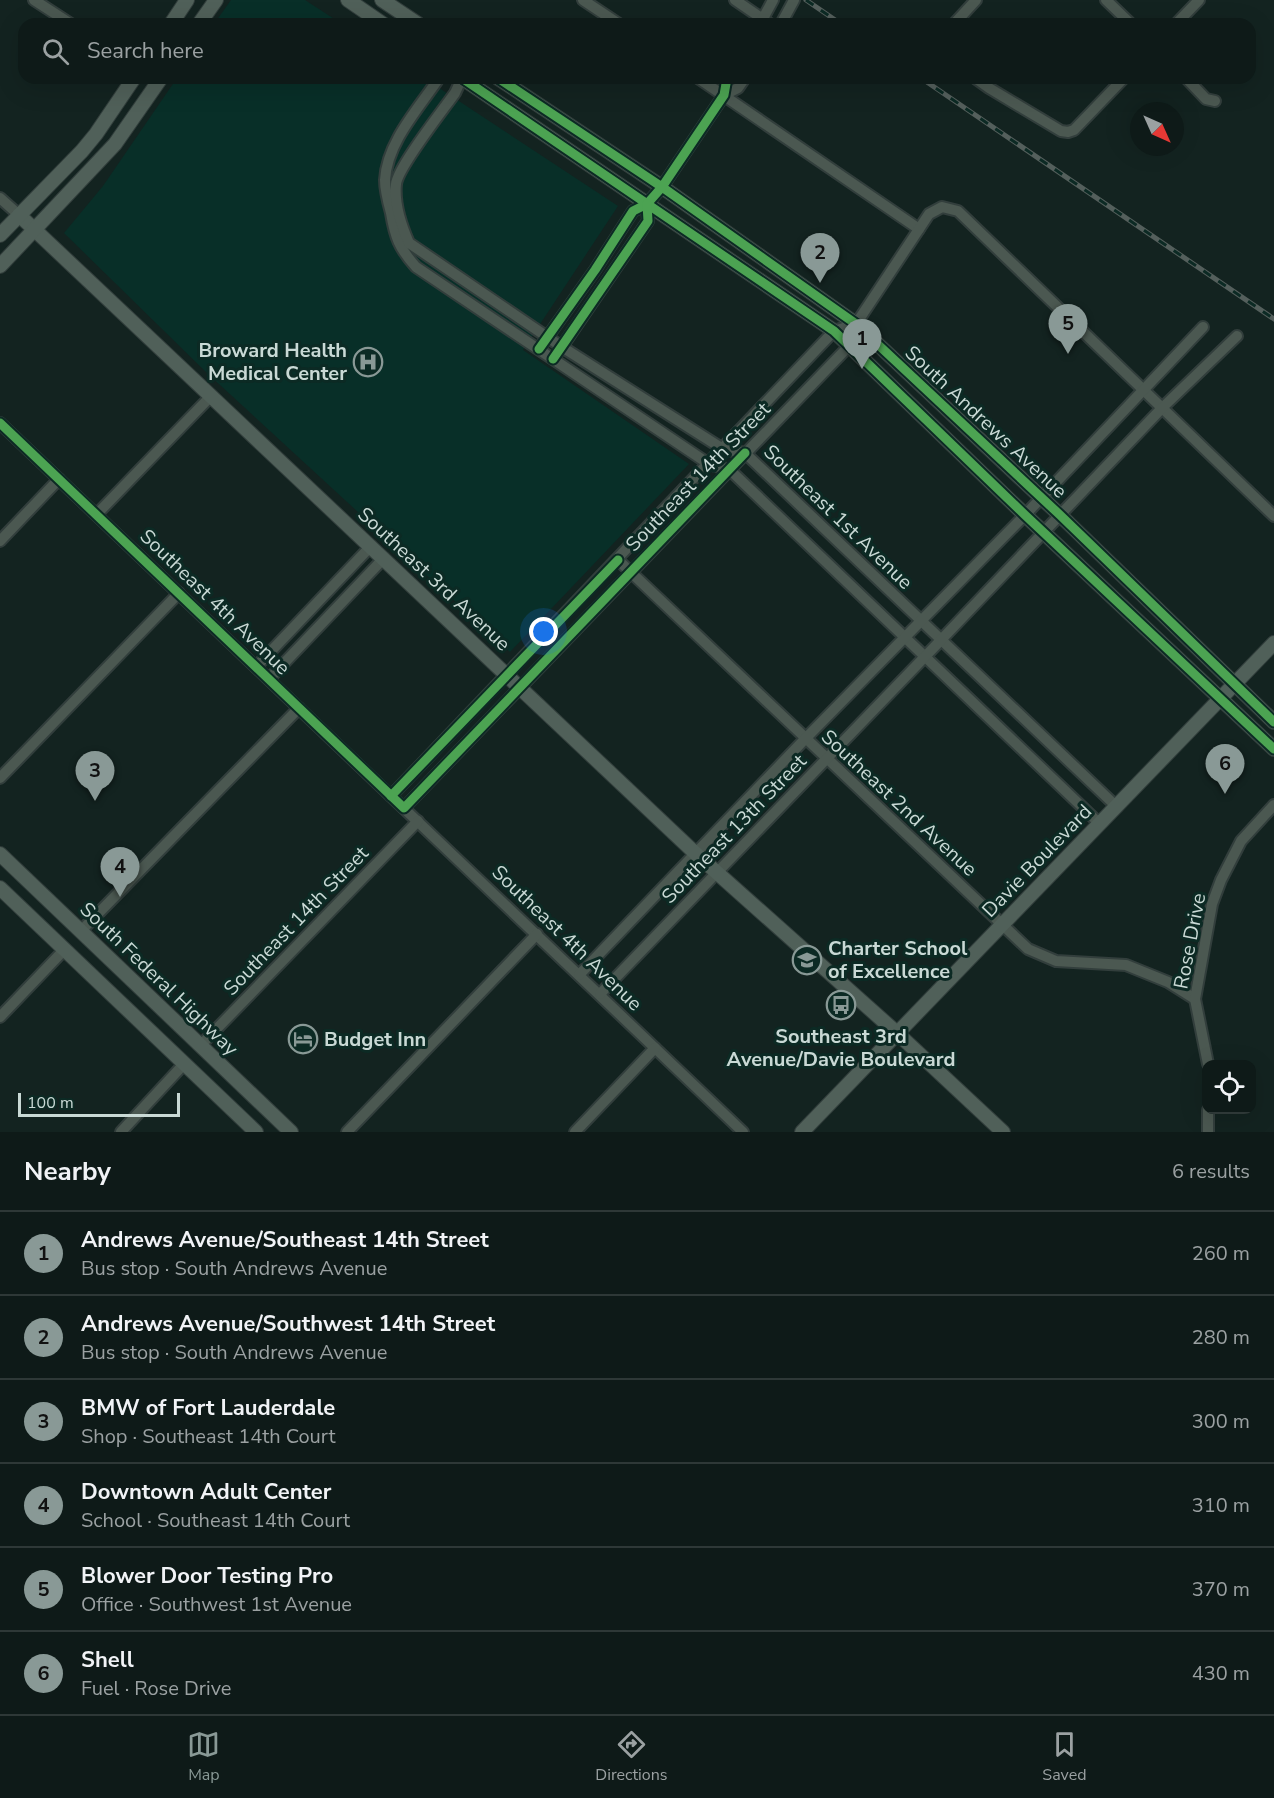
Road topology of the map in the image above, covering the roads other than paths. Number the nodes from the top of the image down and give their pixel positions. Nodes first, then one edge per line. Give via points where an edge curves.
1 (34, 0) edge
2 (187, 0) edge
3 (216, 0) edge
4 (348, 0) edge
5 (382, 0) edge
6 (583, 0) edge
7 (735, 0) edge
8 (773, 0) edge
9 (794, 0) edge
10 (976, 0) edge
11 (1106, 0) edge
12 (1199, 0) edge
13 (62, 18) edge
14 (175, 18) edge
15 (203, 18) edge
16 (374, 18) edge
17 (409, 18) edge
18 (610, 18) edge
19 (760, 18) edge
20 (766, 18) edge
21 (784, 18) edge
22 (960, 18) edge
23 (1125, 18) edge
24 (1182, 18) edge
25 (130, 84) edge
26 (154, 84) edge
27 (435, 84) edge
28 (459, 84) edge
29 (471, 84) edge
30 (507, 84) edge
31 (708, 84) edge
32 (727, 84) edge
33 (741, 84) edge
34 (983, 84) edge
35 (1118, 84) edge
36 (1192, 84) edge
37 (724, 95) junction
38 (1215, 101) dead end
39 (662, 187) junction
40 (0, 198) edge
41 (647, 204) junction
42 (19, 215) junction
43 (919, 229) junction
44 (34, 230) junction
45 (0, 235) edge
46 (405, 247) junction
47 (0, 266) edge
48 (595, 270) junction
49 (610, 279) junction
50 (856, 324) junction
51 (1203, 327) dead end
52 (834, 331) junction
53 (1237, 336) dead end
54 (548, 337) junction
55 (850, 345) junction
56 (562, 347) junction
57 (538, 349) junction
58 (553, 359) junction
59 (1143, 390) junction
60 (631, 391) junction
61 (211, 396) junction
62 (622, 404) junction
63 (1162, 408) junction
64 (0, 423) edge
65 (723, 449) junction
66 (746, 453) junction
67 (709, 464) junction
68 (730, 470) junction
69 (59, 479) junction
70 (1041, 498) junction
71 (97, 514) junction
72 (1025, 515) junction
73 (1060, 515) junction
74 (1274, 516) edge
75 (1043, 532) junction
76 (0, 541) edge
77 (371, 546) junction
78 (384, 558) junction
79 (618, 560) junction
80 (630, 573) junction
81 (179, 592) junction
82 (920, 620) junction
83 (905, 636) junction
84 (941, 640) junction
85 (1274, 643) edge
86 (926, 656) junction
87 (256, 667) junction
88 (507, 674) junction
89 (269, 679) junction
90 (1234, 685) junction
91 (521, 688) junction
92 (1221, 698) junction
93 (299, 708) junction
94 (1274, 723) edge
95 (805, 739) junction
96 (1274, 749) edge
97 (826, 759) junction
98 (0, 778) edge
99 (391, 796) junction
100 (1274, 805) edge
101 (1117, 807) junction
102 (404, 808) junction
103 (418, 821) junction
104 (1100, 824) junction
105 (695, 853) junction
106 (0, 854) edge
107 (717, 872) junction
108 (0, 888) edge
109 (1002, 925) junction
110 (81, 931) junction
111 (537, 934) junction
112 (64, 950) junction
113 (579, 975) junction
114 (600, 994) junction
115 (1196, 999) junction
116 (0, 1017) edge
117 (898, 1034) junction
118 (201, 1045) junction
119 (655, 1048) junction
120 (1207, 1060) edge
121 (184, 1064) junction
122 (1208, 1114) edge
123 (121, 1132) edge
124 (256, 1132) edge
125 (291, 1132) edge
126 (347, 1132) edge
127 (575, 1132) edge
128 (743, 1132) edge
129 (802, 1132) edge
130 (1003, 1132) edge
131 (1208, 1132) edge

1 - 13 street
2 - 14 main road
3 - 15 main road
4 - 16 main road
5 - 17 main road
6 - 18 street
7 - 19 street
8 - 20 street
9 - 21 street
10 - 22 street
11 - 23 street
12 - 24 street
25 - 42 main road via 89,143
26 - 44 main road via 115,144
27 - 46 street via 399,137 388,163 386,189 395,234
28 - 46 street via 398,176 396,194
29 - 41 main road, South Andrews Avenue
30 - 39 main road, South Andrews Avenue
31 - 37 street
32 - 37 street
33 - 37 street
34 - 35 street via 1068,132
36 - 38 street via 1206,99
37 - 39 street
37 - 43 street
39 - 41 street
39 - 50 main road, South Andrews Avenue
40 - 42 street, Southeast 3rd Avenue
41 - 48 street via 633,211
41 - 49 street via 648,221
41 - 52 main road, South Andrews Avenue
42 - 44 main road, Southeast 3rd Avenue
42 - 45 main road
43 - 50 street
43 - 59 street via 929,214 942,207 958,211
44 - 47 main road
44 - 61 main road, Southeast 3rd Avenue
46 - 54 street, Southeast 1st Avenue
46 - 57 street via 416,267
48 - 49 street
48 - 54 street
49 - 56 street
50 - 52 street, Southeast 14th Street
50 - 55 street, Southeast 14th Street
50 - 70 main road, South Andrews Avenue
51 - 59 street, Southeast 13th Street
52 - 55 main road, South Andrews Avenue
52 - 65 street, Southeast 14th Street
53 - 63 street, Southeast 13th Street
54 - 56 street, Southeast 1st Avenue
54 - 57 street
55 - 66 street, Southeast 14th Street
55 - 72 main road, South Andrews Avenue
56 - 58 street
56 - 60 street, Southeast 1st Avenue
57 - 58 street
58 - 62 street
59 - 63 street
59 - 70 street, Southeast 13th Street
60 - 62 street
60 - 65 street, Southeast 1st Avenue
61 - 71 street
61 - 77 main road, Southeast 3rd Avenue
62 - 67 street
63 - 73 street, Southeast 13th Street
63 - 74 street
64 - 69 street, Southeast 4th Avenue
65 - 66 street, Southeast 1st Avenue
65 - 67 street, Southeast 14th Street
66 - 68 street, Southeast 14th Street
66 - 82 street, Southeast 1st Avenue
67 - 68 street
67 - 79 street, Southeast 14th Street
68 - 80 street, Southeast 14th Street
68 - 83 street, Southeast 1st Avenue
69 - 71 street, Southeast 4th Avenue
69 - 76 street
70 - 72 street, Southeast 13th Street
70 - 73 main road, South Andrews Avenue
71 - 81 street, Southeast 4th Avenue
72 - 75 main road, South Andrews Avenue
72 - 82 street, Southeast 13th Street
73 - 75 street, Southeast 13th Street
73 - 90 main road, South Andrews Avenue
75 - 84 street, Southeast 13th Street
75 - 92 main road, South Andrews Avenue
77 - 78 main road, Southeast 3rd Avenue
77 - 87 street
78 - 88 main road, Southeast 3rd Avenue
78 - 89 street
79 - 80 street, Southeast 2nd Avenue
79 - 88 street, Southeast 14th Street
80 - 91 street, Southeast 14th Street
80 - 95 street, Southeast 2nd Avenue
81 - 87 street, Southeast 4th Avenue
81 - 98 street
82 - 83 street, Southeast 13th Street
82 - 84 street, Southeast 1st Avenue
83 - 86 street, Southeast 1st Avenue
83 - 95 street, Southeast 13th Street
84 - 86 street, Southeast 13th Street
84 - 101 street, Southeast 1st Avenue
85 - 90 main road, Davie Boulevard
86 - 97 street, Southeast 13th Street
86 - 104 street, Southeast 1st Avenue
87 - 89 street, Southeast 4th Avenue
88 - 91 main road, Southeast 3rd Avenue
88 - 99 street, Southeast 14th Street
89 - 93 street, Southeast 4th Avenue
90 - 92 main road, Davie Boulevard
90 - 94 main road, South Andrews Avenue
91 - 102 street, Southeast 14th Street
91 - 105 main road, Southeast 3rd Avenue
92 - 96 main road, South Andrews Avenue
92 - 101 main road, Davie Boulevard
93 - 99 street, Southeast 4th Avenue
93 - 110 street
95 - 97 street, Southeast 2nd Avenue
95 - 105 street, Southeast 13th Street
97 - 107 street, Southeast 13th Street
97 - 109 street, Southeast 2nd Avenue
99 - 102 street, Southeast 4th Avenue
100 - 115 street, Rose Drive via 1241,841 1221,880 1212,904
101 - 104 main road, Davie Boulevard
102 - 103 street, Southeast 4th Avenue
103 - 111 street, Southeast 4th Avenue
103 - 118 street, Southeast 14th Street
104 - 109 main road, Davie Boulevard
105 - 107 main road, Southeast 3rd Avenue
105 - 113 street, Southeast 13th Street
106 - 110 main road, South Federal Highway
107 - 114 street, Southeast 13th Street
107 - 117 main road, Southeast 3rd Avenue
108 - 112 main road
109 - 115 street, Southeast 2nd Avenue via 1028,949 1056,960 1126,965 1168,982
109 - 117 main road, Davie Boulevard
110 - 118 main road, South Federal Highway
111 - 113 street, Southeast 4th Avenue
111 - 126 street
112 - 116 street
112 - 121 main road
113 - 114 street, Southeast 4th Avenue
114 - 119 street, Southeast 4th Avenue
115 - 120 street, Rose Drive
117 - 129 main road, Davie Boulevard
117 - 130 main road, Southeast 3rd Avenue
118 - 125 main road, South Federal Highway
119 - 127 street
119 - 128 street, Southeast 4th Avenue
121 - 123 street
121 - 124 main road
122 - 131 street

